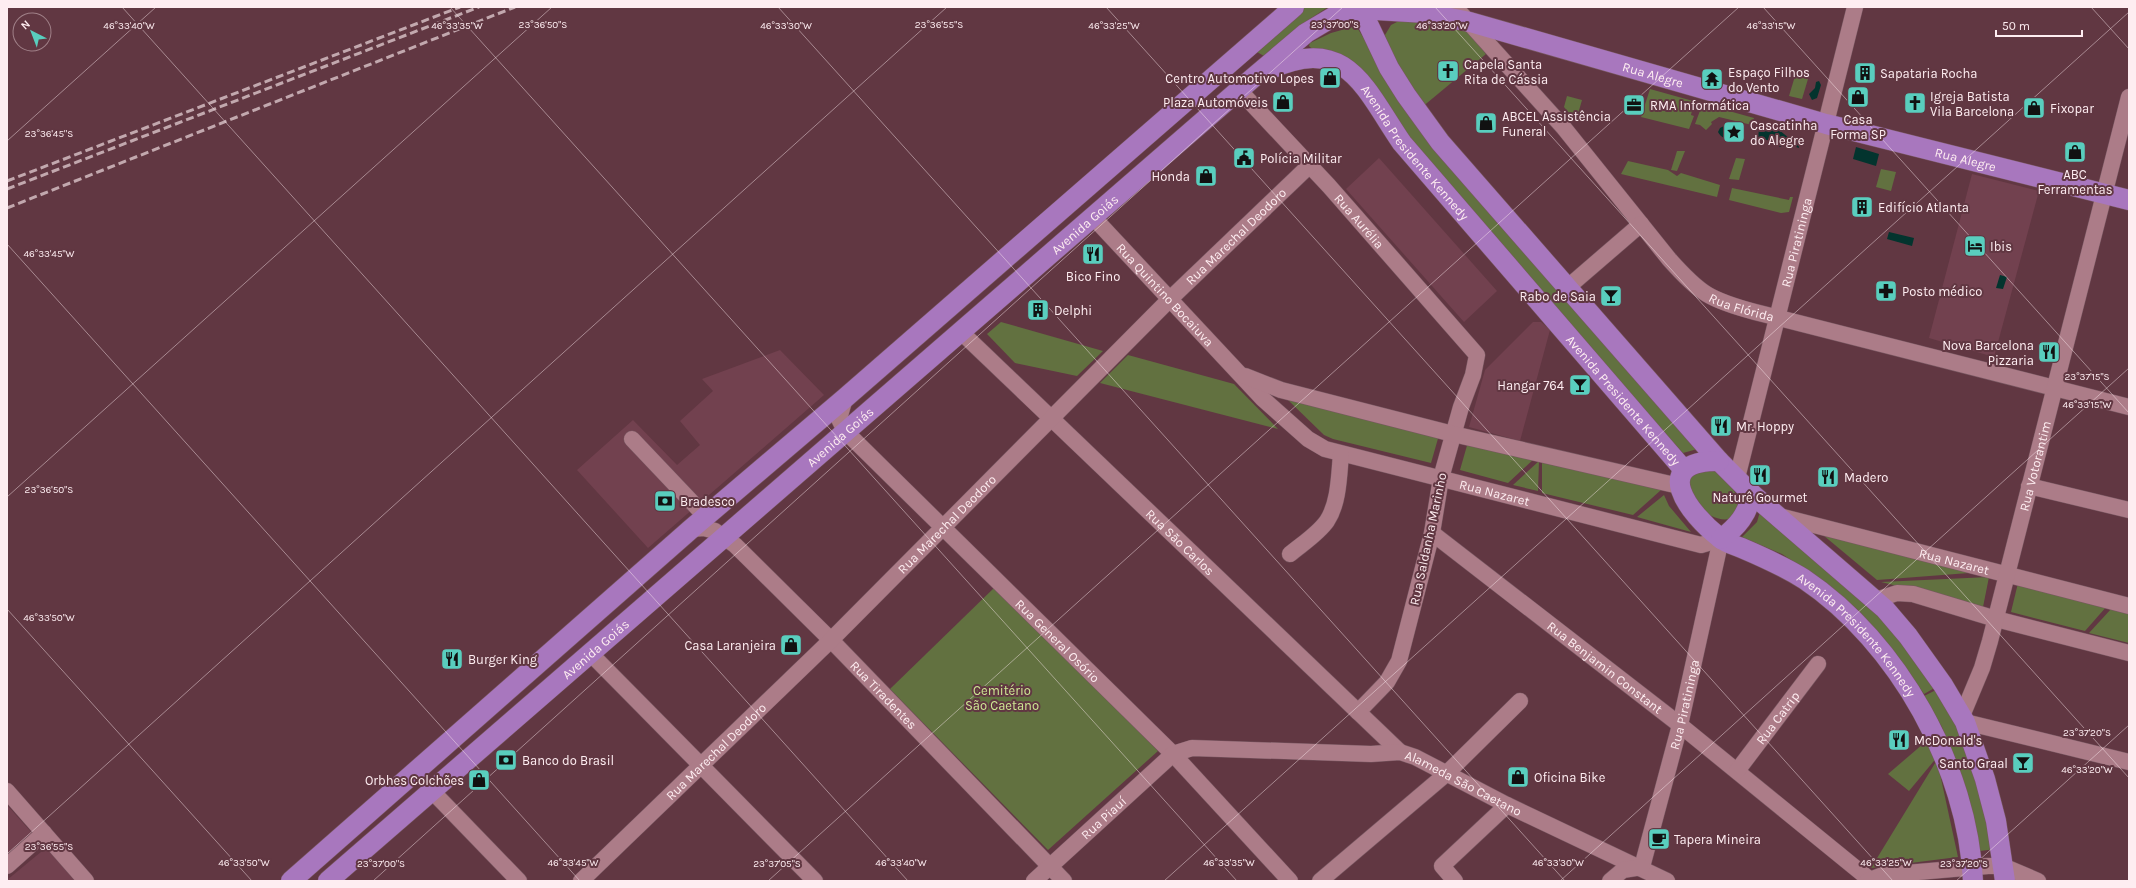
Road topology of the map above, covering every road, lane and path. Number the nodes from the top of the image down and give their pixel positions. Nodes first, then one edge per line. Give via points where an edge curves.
1 (1294, 7) edge
2 (1455, 7) edge
3 (1855, 7) edge
4 (1361, 9) edge
5 (1470, 22) junction
6 (1274, 25) junction
7 (1254, 77) junction
8 (1239, 90) junction
9 (2129, 97) edge
10 (1826, 124) junction
11 (1310, 165) junction
12 (2106, 194) junction
13 (2129, 200) edge
14 (1093, 217) junction
15 (1641, 224) junction
16 (1568, 287) junction
17 (1170, 299) junction
18 (1778, 316) junction
19 (960, 331) junction
20 (1477, 356) joint
21 (1238, 372) junction
22 (2054, 387) junction
23 (1281, 390) junction
24 (845, 398) junction
25 (2129, 407) edge
26 (1278, 413) junction
27 (1052, 418) junction
28 (845, 431) junction
29 (1453, 434) junction
30 (632, 439) dead end
31 (1341, 454) junction
32 (1719, 461) junction
33 (1441, 478) junction
34 (1682, 478) junction
35 (1737, 478) junction
36 (2029, 486) junction
37 (1752, 494) junction
38 (2129, 510) edge
39 (1779, 516) junction
40 (706, 517) junction
41 (944, 528) junction
42 (691, 529) junction
43 (1432, 533) junction
44 (724, 537) junction
45 (1721, 539) junction
46 (1290, 554) dead end
47 (2006, 575) junction
48 (1876, 600) junction
49 (2129, 606) edge
50 (1996, 619) junction
51 (831, 640) junction
52 (590, 653) junction
53 (2129, 653) edge
54 (1818, 664) dead end
55 (1520, 701) dead end
56 (1358, 712) junction
57 (1964, 719) junction
58 (1680, 725) junction
59 (1400, 752) junction
60 (1173, 754) junction
61 (2129, 762) edge
62 (701, 765) junction
63 (1738, 772) junction
64 (1446, 774) junction
65 (7, 791) edge
66 (432, 791) junction
67 (1507, 805) junction
68 (44, 833) junction
69 (7, 866) edge
70 (1051, 866) junction
71 (1642, 868) junction
72 (1972, 874) edge
73 (2004, 874) edge
74 (810, 879) edge
75 (1868, 880) edge
76 (86, 881) edge
77 (291, 881) edge
78 (328, 881) edge
79 (519, 881) edge
80 (581, 881) edge
81 (1034, 881) edge
82 (1064, 881) edge
83 (1290, 881) edge
84 (1320, 881) edge
85 (1455, 881) edge
86 (1610, 881) edge
87 (1667, 881) edge
88 (2038, 881) edge

1 - 6 main road, Avenida Goiás
2 - 5 street, Rua Flórida
3 - 10 street, Rua Piratininga
4 - 5 main road, Rua Alegre via 1425,13
4 - 7 main road, Avenida Goiás via 1317,25
4 - 16 main road, Avenida Presidente Kennedy via 1386,62 1426,124
5 - 10 main road, Rua Alegre
5 - 15 street, Rua Flórida via 1564,128
6 - 8 main road via 1230,72 1230,80
6 - 24 main road, Avenida Goiás
7 - 8 main road, Avenida Goiás
7 - 34 main road, Avenida Presidente Kennedy via 1282,64 1317,57 1334,60 1351,72 1363,85 1402,143
8 - 11 street, Rua Aurélia
8 - 14 main road, Avenida Goiás
9 - 12 street, Rua Votorantim
10 - 12 main road, Rua Alegre
10 - 18 street, Rua Piratininga
11 - 17 street, Rua Marechal Deodoro
11 - 20 street, Rua Aurélia
12 - 13 main road, Rua Alegre
12 - 22 street, Rua Votorantim
14 - 17 street, Rua Quintino Bocaiuva
14 - 19 main road, Avenida Goiás
15 - 16 street
15 - 18 street, Rua Flórida via 1687,280 1703,294 1722,303
16 - 32 main road, Avenida Presidente Kennedy
17 - 21 street, Rua Quintino Bocaiuva
17 - 27 street, Rua Marechal Deodoro
18 - 22 street, Rua Flórida
18 - 35 street, Rua Piratininga
19 - 27 street, Rua São Carlos
19 - 28 main road, Avenida Goiás
20 - 29 street, Rua Saldanha Marinho
21 - 23 street, Rua Quintino Bocaiuva
21 - 26 street, Rua Quintino Bocaiuva
22 - 25 street, Rua Flórida
22 - 36 street, Rua Votorantim
23 - 26 street via 1276,399
23 - 29 street
24 - 28 street via 839,419
24 - 40 main road, Avenida Goiás
26 - 31 street, Rua Nazaret via 1316,445
27 - 41 street, Rua Marechal Deodoro
27 - 56 street, Rua São Carlos
28 - 41 street, Rua General Osório
28 - 44 main road, Avenida Goiás
29 - 33 street, Rua Saldanha Marinho
29 - 34 street
30 - 40 street
31 - 33 street, Rua Nazaret
31 - 46 street via 1331,514 1320,529
32 - 34 main road via 1699,462
32 - 35 main road, Avenida Presidente Kennedy
33 - 43 street, Rua Saldanha Marinho
33 - 45 street, Rua Nazaret via 1701,545
34 - 45 main road, Avenida Presidente Kennedy via 1685,502
35 - 37 main road, Avenida Presidente Kennedy
36 - 38 street
36 - 47 street, Rua Votorantim
37 - 39 main road, Avenida Presidente Kennedy
37 - 45 main road via 1748,508 1736,528
39 - 47 street, Rua Nazaret
39 - 48 main road, Avenida Presidente Kennedy
40 - 42 main road, Avenida Goiás
41 - 51 street, Rua Marechal Deodoro
41 - 60 street, Rua General Osório
42 - 44 street, Rua Tiradentes via 704,528
42 - 77 main road, Avenida Goiás
43 - 56 street, Rua Saldanha Marinho via 1399,661 1387,682
43 - 58 street, Rua Benjamin Constant
44 - 51 street, Rua Tiradentes
44 - 52 main road, Avenida Goiás
45 - 58 street, Rua Piratininga
45 - 72 main road, Avenida Presidente Kennedy via 1788,569 1805,580 1831,600 1879,650 1931,725 1960,802
47 - 49 street, Rua Nazaret
47 - 50 street, Rua Votorantim
48 - 50 street via 1897,593 1913,594
48 - 57 main road, Avenida Presidente Kennedy via 1908,636
50 - 53 street
50 - 57 street, Rua Votorantim
51 - 62 street, Rua Marechal Deodoro
51 - 70 street, Rua Tiradentes
52 - 62 street
52 - 66 main road, Avenida Goiás
54 - 63 street, Rua Catrip
55 - 64 street
56 - 59 street, Rua São Carlos
57 - 61 street
57 - 73 main road, Avenida Presidente Kennedy via 1996,820
58 - 63 street, Rua Benjamin Constant
58 - 71 street, Rua Piratininga
59 - 60 street, Alameda São Caetano via 1371,754 1192,748
59 - 64 street, Alameda São Caetano
60 - 70 street, Rua Piauí
60 - 83 street, Rua General Osório
62 - 74 street
62 - 80 street, Rua Marechal Deodoro
63 - 75 street, Rua Benjamin Constant
64 - 67 street, Alameda São Caetano
64 - 84 street
65 - 68 street
66 - 78 main road, Avenida Goiás
66 - 79 street
67 - 71 street, Alameda São Caetano
67 - 85 street via 1442,866
68 - 69 street
68 - 76 street
70 - 81 street, Rua Piauí
70 - 82 street, Rua Tiradentes
71 - 86 street via 1622,870
71 - 87 street, Alameda São Caetano
72 - 73 street
72 - 75 street via 1883,875
73 - 88 street

